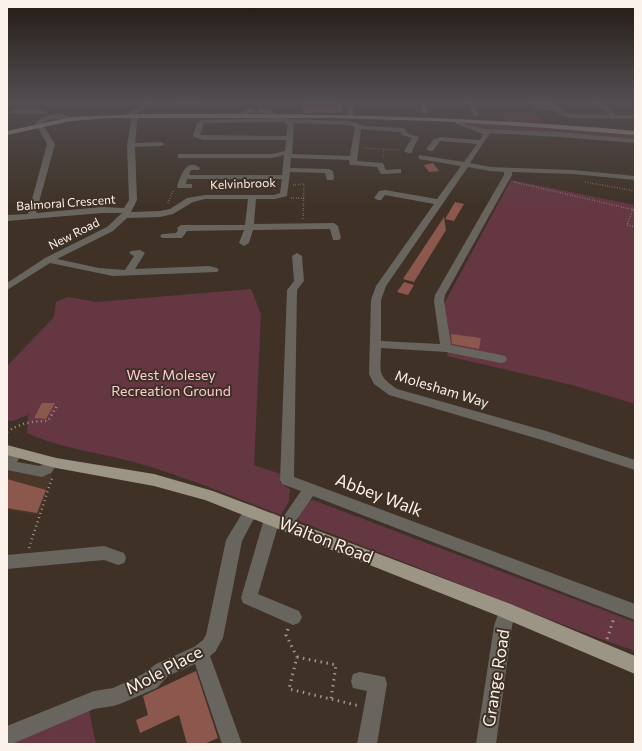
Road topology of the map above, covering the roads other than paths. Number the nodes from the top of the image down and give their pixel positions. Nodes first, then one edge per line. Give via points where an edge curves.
1 (46, 137) edge
2 (132, 137) edge
3 (196, 137) edge
4 (356, 137) edge
5 (416, 137) edge
6 (468, 137) edge
7 (482, 137) edge
8 (595, 137) edge
9 (289, 138) joint
10 (195, 141) junction
11 (635, 141) edge
12 (131, 144) junction
13 (161, 144) dead end
14 (204, 145) dead end
15 (430, 149) dead end
16 (408, 150) road end
17 (181, 156) dead end
18 (422, 156) dead end
19 (288, 157) junction
20 (353, 158) junction
21 (465, 165) junction
22 (196, 168) dead end
23 (398, 171) dead end
24 (506, 175) junction
25 (185, 176) junction
26 (286, 177) junction
27 (633, 177) edge
28 (330, 178) dead end
29 (189, 186) dead end
30 (632, 190) dead end
31 (252, 197) junction
32 (378, 198) dead end
33 (439, 202) junction
34 (126, 213) junction
35 (31, 217) junction
36 (7, 218) edge
37 (249, 227) junction
38 (165, 236) dead end
39 (336, 238) dead end
40 (244, 243) dead end
41 (134, 253) dead end
42 (297, 256) dead end
43 (48, 260) junction
44 (214, 270) dead end
45 (128, 273) junction
46 (8, 284) edge
47 (375, 344) junction
48 (446, 348) junction
49 (501, 359) dead end
50 (10, 452) edge
51 (635, 465) edge
52 (310, 489) junction
53 (251, 511) junction
54 (279, 522) junction
55 (118, 558) dead end
56 (7, 562) edge
57 (507, 611) junction
58 (635, 612) edge
59 (293, 617) road end
60 (200, 653) junction
61 (635, 665) edge
62 (360, 681) dead end
63 (7, 736) edge
64 (232, 744) edge
65 (367, 744) edge
66 (486, 744) edge

1 - 35 street via 51,144
2 - 12 street
3 - 10 street
4 - 20 street
5 - 16 street
6 - 15 street via 436,140
7 - 21 street, Molesham Way
8 - 11 street
9 - 10 street via 204,138
9 - 19 street, Kelvinbrook
10 - 14 street
12 - 13 street
12 - 34 street via 133,200
17 - 19 street
18 - 21 street
19 - 20 street
19 - 26 street, Kelvinbrook
20 - 23 street via 353,163 371,162 380,165 384,172
21 - 24 street
21 - 33 street, Molesham Way
22 - 25 street via 188,168
24 - 27 street via 572,172
24 - 48 street via 440,295
25 - 26 street
25 - 29 street via 181,186
26 - 28 street via 329,171
26 - 31 street, Kelvinbrook via 284,194 275,197
27 - 30 street
31 - 34 street, Kelvinbrook via 205,197 190,200 160,214
31 - 37 street
32 - 33 street via 385,192
33 - 47 street, Molesham Way via 381,286 376,300
34 - 35 street, Balmoral Crescent via 102,210
34 - 43 street, New Road via 110,229
35 - 36 street, Balmoral Crescent
37 - 38 street via 207,225 182,228 179,236
37 - 39 street via 299,223 334,226
37 - 40 street
41 - 45 street via 140,253
42 - 52 street, Abbey Walk via 299,281 292,290 287,480
43 - 45 street via 99,271
43 - 46 street, New Road
44 - 45 street
47 - 48 street
47 - 51 street, Molesham Way via 375,374 378,381 392,392 553,438
48 - 49 street
50 - 53 main road, Walton Road via 180,486
52 - 54 street
52 - 58 street, Abbey Walk
53 - 54 main road, Walton Road
53 - 60 street, Mole Place via 234,540 214,638
54 - 57 main road, Walton Road
54 - 59 street via 249,598
55 - 56 street via 104,553
57 - 61 main road, Walton Road
57 - 66 street, Grange Road
60 - 63 street, Mole Place via 162,670 150,681 113,697 94,700
60 - 64 street
62 - 65 street via 378,684

